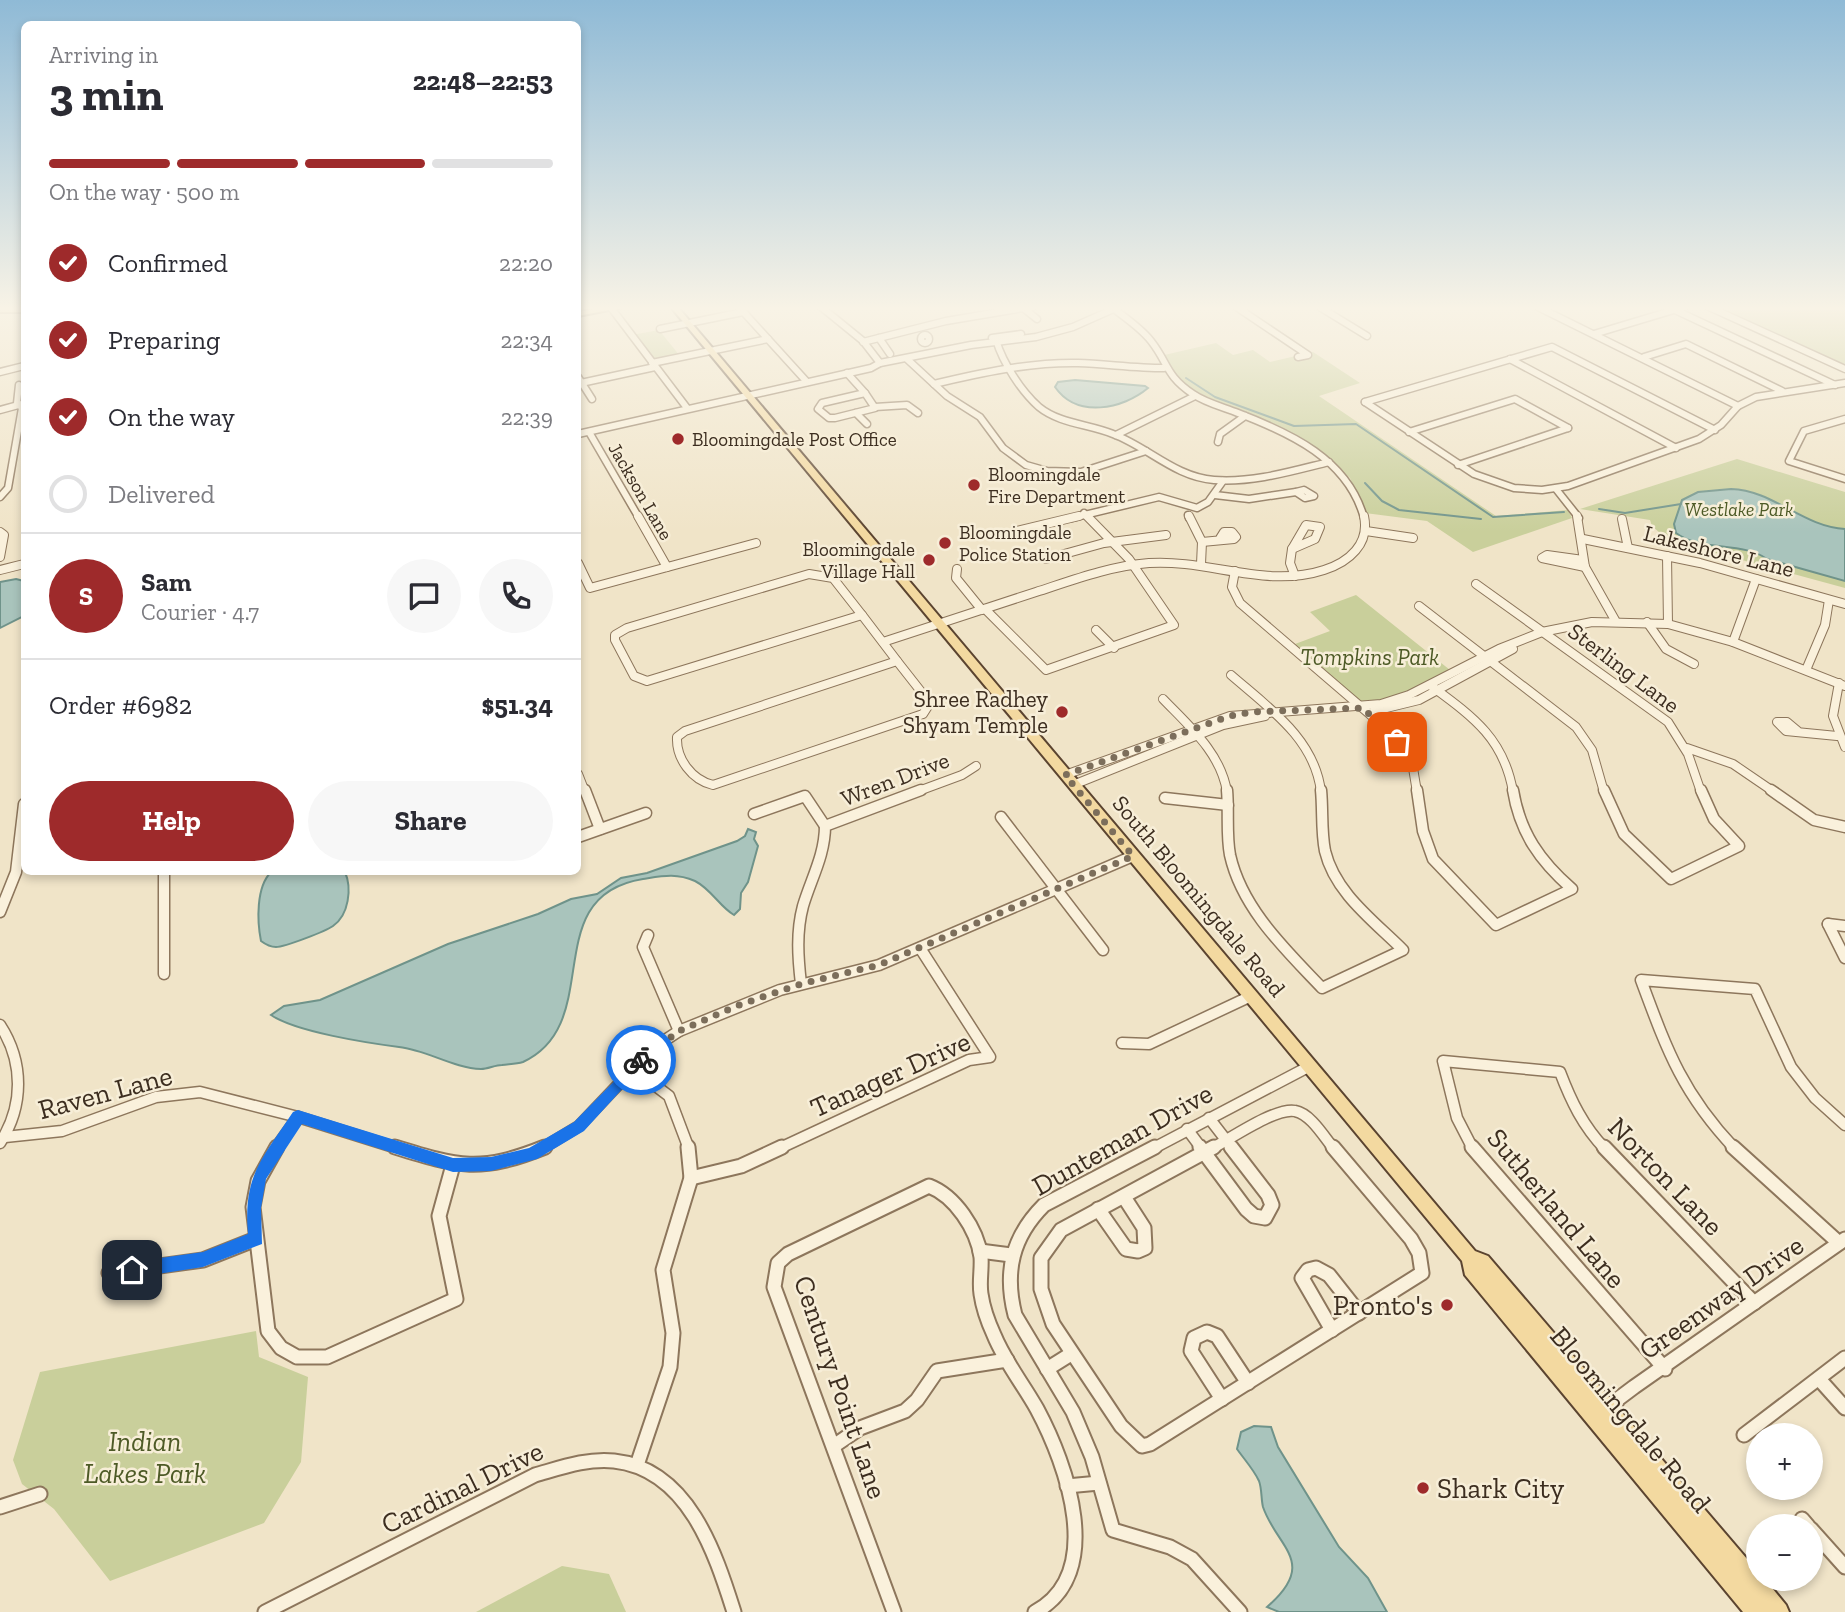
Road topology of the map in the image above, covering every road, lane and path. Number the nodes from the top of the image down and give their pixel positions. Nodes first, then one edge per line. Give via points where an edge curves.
1 (666, 381) edge
2 (736, 381) edge
3 (810, 381) edge
4 (855, 381) edge
5 (931, 381) edge
6 (948, 381) edge
7 (1017, 381) edge
8 (1174, 381) edge
9 (1435, 381) edge
10 (1552, 381) edge
11 (1619, 381) edge
12 (1691, 381) edge
13 (1762, 381) edge
14 (1828, 381) edge
15 (807, 382) joint
16 (581, 383) edge
17 (1845, 383) edge
18 (934, 384) junction
19 (19, 385) dead end
20 (1836, 385) junction
21 (1784, 392) junction
22 (866, 393) junction
23 (747, 394) junction
24 (1195, 396) junction
25 (592, 399) dead end
26 (21, 404) edge
27 (21, 405) edge
28 (1738, 405) junction
29 (687, 408) junction
30 (0, 410) edge
31 (881, 410) junction
32 (856, 413) junction
33 (918, 413) dead end
34 (21, 415) edge
35 (1245, 416) junction
36 (1845, 419) edge
37 (867, 425) dead end
38 (1715, 430) junction
39 (589, 432) junction
40 (1409, 432) junction
41 (581, 433) edge
42 (1116, 435) junction
43 (1218, 442) dead end
44 (1676, 447) junction
45 (1146, 451) junction
46 (1329, 462) junction
47 (1458, 465) junction
48 (1045, 471) junction
49 (1844, 477) edge
50 (1041, 478) dead end
51 (1223, 481) junction
52 (1556, 489) junction
53 (1295, 492) dead end
54 (1215, 495) junction
55 (0, 496) edge
56 (1084, 513) junction
57 (1188, 515) dead end
58 (1622, 519) dead end
59 (1017, 531) dead end
60 (1366, 531) junction
61 (0, 532) edge
62 (1166, 535) dead end
63 (1413, 538) dead end
64 (1583, 538) junction
65 (1219, 540) dead end
66 (1112, 541) junction
67 (756, 542) dead end
68 (1202, 542) junction
69 (1628, 548) junction
70 (1291, 550) junction
71 (1667, 556) junction
72 (0, 557) edge
73 (1046, 559) dead end
74 (1132, 564) junction
75 (1201, 564) junction
76 (1584, 564) junction
77 (21, 565) edge
78 (667, 567) junction
79 (581, 569) edge
80 (957, 569) dead end
81 (0, 570) edge
82 (1235, 571) junction
83 (1295, 576) junction
84 (1756, 579) junction
85 (1476, 584) dead end
86 (1829, 600) junction
87 (1845, 604) edge
88 (1419, 606) dead end
89 (984, 609) junction
90 (862, 615) junction
91 (1615, 620) junction
92 (1647, 622) junction
93 (938, 623) junction
94 (1668, 624) junction
95 (1096, 629) dead end
96 (1542, 632) junction
97 (1524, 640) joint
98 (883, 642) junction
99 (1733, 642) junction
100 (1114, 648) junction
101 (1489, 658) junction
102 (897, 661) junction
103 (1693, 664) dead end
104 (1806, 670) junction
105 (1231, 675) dead end
106 (1842, 684) edge
107 (1433, 687) junction
108 (1163, 699) dead end
109 (1366, 710) junction
110 (1272, 713) junction
111 (1194, 732) junction
112 (1799, 732) dead end
113 (1838, 736) junction
114 (1845, 747) edge
115 (1687, 748) junction
116 (976, 766) dead end
117 (1069, 780) junction
118 (581, 782) edge
119 (1165, 797) dead end
120 (1228, 805) junction
121 (646, 813) dead end
122 (754, 814) dead end
123 (1000, 817) dead end
124 (825, 826) junction
125 (1845, 827) edge
126 (600, 829) junction
127 (21, 830) edge
128 (581, 836) edge
129 (1133, 856) junction
130 (164, 875) edge
131 (1055, 888) junction
132 (0, 912) edge
133 (1845, 926) edge
134 (648, 934) dead end
135 (920, 948) junction
136 (1103, 950) dead end
137 (1845, 958) edge
138 (164, 974) dead end
139 (801, 984) junction
140 (1251, 996) junction
141 (0, 1025) edge
142 (679, 1031) junction
143 (1122, 1043) dead end
144 (1310, 1066) junction
145 (632, 1068) junction
146 (1560, 1072) joint
147 (298, 1117) junction
148 (1209, 1118) junction
149 (1845, 1125) edge
150 (1187, 1129) junction
151 (3, 1140) edge
152 (1226, 1140) junction
153 (1204, 1152) junction
154 (453, 1165) junction
155 (691, 1178) junction
156 (1124, 1197) junction
157 (1098, 1209) junction
158 (256, 1239) junction
159 (1842, 1241) edge
160 (980, 1251) junction
161 (1011, 1255) junction
162 (109, 1273) dead end
163 (1754, 1303) junction
164 (1359, 1313) junction
165 (1332, 1330) junction
166 (1071, 1354) junction
167 (1845, 1358) edge
168 (1007, 1360) junction
169 (1047, 1369) junction
170 (1665, 1369) junction
171 (1819, 1379) junction
172 (1248, 1383) junction
173 (1222, 1399) junction
174 (1845, 1408) edge
175 (1607, 1421) junction
176 (1744, 1435) dead end
177 (835, 1446) junction
178 (637, 1465) junction
179 (1100, 1483) junction
180 (1067, 1486) junction
181 (40, 1494) dead end
182 (0, 1507) edge
183 (1823, 1543) edge
184 (1845, 1567) edge
185 (265, 1612) edge
186 (734, 1612) edge
187 (894, 1612) edge
188 (1035, 1612) edge
189 (1240, 1612) edge
190 (1756, 1612) edge
191 (1779, 1612) edge

1 - 29 street
2 - 23 main road, South Bloomingdale Road
3 - 15 street
4 - 22 street
5 - 18 street
6 - 18 street
7 - 42 street via 1026,397 1044,412
8 - 24 street
9 - 40 street via 1365,402
10 - 44 street
11 - 38 street
12 - 28 street
13 - 21 street
14 - 20 street
15 - 23 street
16 - 25 street
17 - 20 street
18 - 48 street via 980,417 1013,457
19 - 26 street via 17,403
20 - 21 street
21 - 28 street
22 - 31 street
22 - 32 street via 818,406 829,418
23 - 29 street
23 - 93 main road, South Bloomingdale Road
24 - 35 street
24 - 42 street
27 - 30 street
28 - 38 street
29 - 39 street
31 - 32 street
31 - 33 street via 907,405
32 - 37 street
34 - 55 street via 8,488
35 - 43 street via 1220,434
35 - 46 street via 1293,437
36 - 49 street via 1804,431 1788,461
38 - 44 street
39 - 41 street
39 - 78 street, Jackson Lane
40 - 47 street
40 - 47 street via 1515,399 1568,428
42 - 45 street
44 - 52 street
45 - 48 street via 1088,471
45 - 51 street via 1187,475
46 - 51 street
46 - 60 street via 1357,498
47 - 52 street via 1498,484
48 - 50 street
51 - 54 street
52 - 64 street via 1579,518
53 - 54 street via 1241,501
54 - 56 street via 1197,508 1159,497
56 - 59 street
56 - 66 street
57 - 68 street
58 - 69 street
60 - 63 street
60 - 83 street via 1347,559
61 - 72 street via 4,535
62 - 66 street
64 - 69 street, Lakeshore Lane
64 - 76 street
65 - 68 street
66 - 73 street
66 - 74 street
67 - 78 street
68 - 75 street
69 - 71 street, Lakeshore Lane
70 - 70 street via 1304,547 1318,535 1318,525 1306,525
70 - 83 street
71 - 84 street, Lakeshore Lane
71 - 94 street
74 - 75 street
74 - 89 street
74 - 100 street via 1176,626
75 - 82 street
76 - 76 street via 1547,561 1542,558 1547,555
76 - 91 street
77 - 81 street
78 - 79 street via 590,588
80 - 89 street via 956,578
82 - 83 street
82 - 109 street via 1231,587 1240,603
84 - 86 street, Lakeshore Lane
84 - 99 street
85 - 96 street, Sterling Lane
86 - 87 street, Lakeshore Lane
86 - 104 street via 1822,633
88 - 101 street
89 - 93 street
89 - 100 street via 1045,671
90 - 90 street via 832,578 809,575 627,628 615,635 615,640 634,676 647,681
90 - 98 street
91 - 92 street
91 - 96 street
92 - 94 street
92 - 103 street via 1664,649
93 - 98 street
93 - 117 main road, South Bloomingdale Road
94 - 99 street
95 - 100 street
96 - 97 street
96 - 115 street, Sterling Lane via 1653,709
97 - 101 street
98 - 102 street
99 - 104 street
101 - 107 street
101 - 115 street, Sterling Lane via 1582,732 1595,753 1619,827 1671,880 1739,846 1716,827
102 - 102 street via 930,703 923,714 713,785 694,778 676,744 685,731
104 - 106 street
105 - 110 street
106 - 113 street via 1832,705
107 - 109 street via 1402,706
107 - 109 street via 1497,744 1527,842 1572,889 1496,925 1433,859 1410,761 1388,730
108 - 111 street
109 - 110 street
110 - 111 street
110 - 120 street via 1302,742 1318,770 1323,838 1332,870 1404,950 1322,988 1268,928 1243,890 1228,844
111 - 117 street
111 - 120 street via 1220,766
112 - 113 street
113 - 114 street
115 - 125 street via 1733,764 1814,820
116 - 124 street, Wren Drive
117 - 129 main road, South Bloomingdale Road
118 - 126 street
119 - 120 street
121 - 126 street
122 - 124 street, Wren Drive via 804,796
123 - 131 street
124 - 139 street, Wren Drive via 826,846 799,927
126 - 128 street
127 - 132 street via 16,872
129 - 131 street, Raven Lane
129 - 140 main road, South Bloomingdale Road
130 - 138 street
131 - 135 street, Raven Lane
131 - 136 street
133 - 137 street via 1828,924
134 - 142 street via 643,947
135 - 139 street, Raven Lane via 858,972
135 - 155 street, Tanager Drive via 990,1057 969,1060 741,1166
139 - 142 street, Raven Lane
140 - 143 street via 1150,1044
140 - 144 main road, South Bloomingdale Road
141 - 151 street via 11,1040 18,1071 16,1108
142 - 145 street, Raven Lane
144 - 148 street, Dunteman Drive
144 - 175 main road, South Bloomingdale Road via 1470,1258 1482,1262
145 - 154 street, Raven Lane via 595,1112 555,1143 513,1160
145 - 155 street via 670,1098 690,1149
146 - 163 street, Norton Lane via 1572,1104 1591,1134
146 - 170 street, Sutherland Lane via 1443,1061 1457,1118 1477,1156
147 - 151 street, Raven Lane via 217,1094 188,1092 141,1102 62,1131
147 - 154 street, Raven Lane
147 - 158 street via 258,1176 253,1208
148 - 150 street, Dunteman Drive
148 - 152 street
149 - 159 street via 1791,1068 1755,989 1641,980 1676,1072 1695,1103
150 - 153 street
150 - 161 street, Dunteman Drive via 1044,1205 1026,1224
152 - 153 street
152 - 153 street via 1268,1195 1272,1205 1265,1218 1246,1209
152 - 164 street via 1281,1111 1297,1111 1310,1120 1412,1239 1422,1273
153 - 156 street
154 - 158 street via 439,1216 456,1299 338,1354 298,1358 275,1344 268,1331
155 - 178 street via 663,1272 673,1335 669,1371
156 - 157 street
156 - 157 street via 1146,1231 1145,1248 1126,1249
157 - 166 street via 1061,1230 1041,1258 1041,1289 1053,1324
158 - 162 street via 203,1260
159 - 163 street, Greenway Drive
160 - 161 street
160 - 168 street, Century Point Lane via 980,1290
160 - 177 street, Century Point Lane via 950,1197 942,1188 929,1186 799,1248 778,1263 774,1287
161 - 169 street, Dunteman Drive via 1009,1285 1015,1315
163 - 170 street, Greenway Drive
164 - 165 street
164 - 165 street via 1329,1275 1308,1269 1302,1278 1305,1288
165 - 172 street
166 - 169 street
166 - 173 street via 1125,1432 1142,1446
167 - 171 street
168 - 177 street via 937,1371 905,1411 860,1428
168 - 180 street, Century Point Lane via 1037,1410
169 - 179 street, Dunteman Drive via 1078,1424
170 - 175 street, Greenway Drive via 1618,1399
171 - 174 street
171 - 176 street
172 - 173 street
172 - 173 street via 1217,1336 1207,1332 1194,1338 1191,1351
175 - 190 main road, Bloomingdale Road
175 - 191 main road, Bloomingdale Road
177 - 187 street, Century Point Lane
178 - 185 street, Cardinal Drive via 588,1460 560,1465
178 - 186 street, Cardinal Drive via 670,1485 696,1516
179 - 180 street
179 - 189 street, Dunteman Drive via 1113,1530 1170,1547 1192,1559
180 - 188 street, Century Point Lane via 1075,1557 1057,1598
181 - 182 street
183 - 184 street

